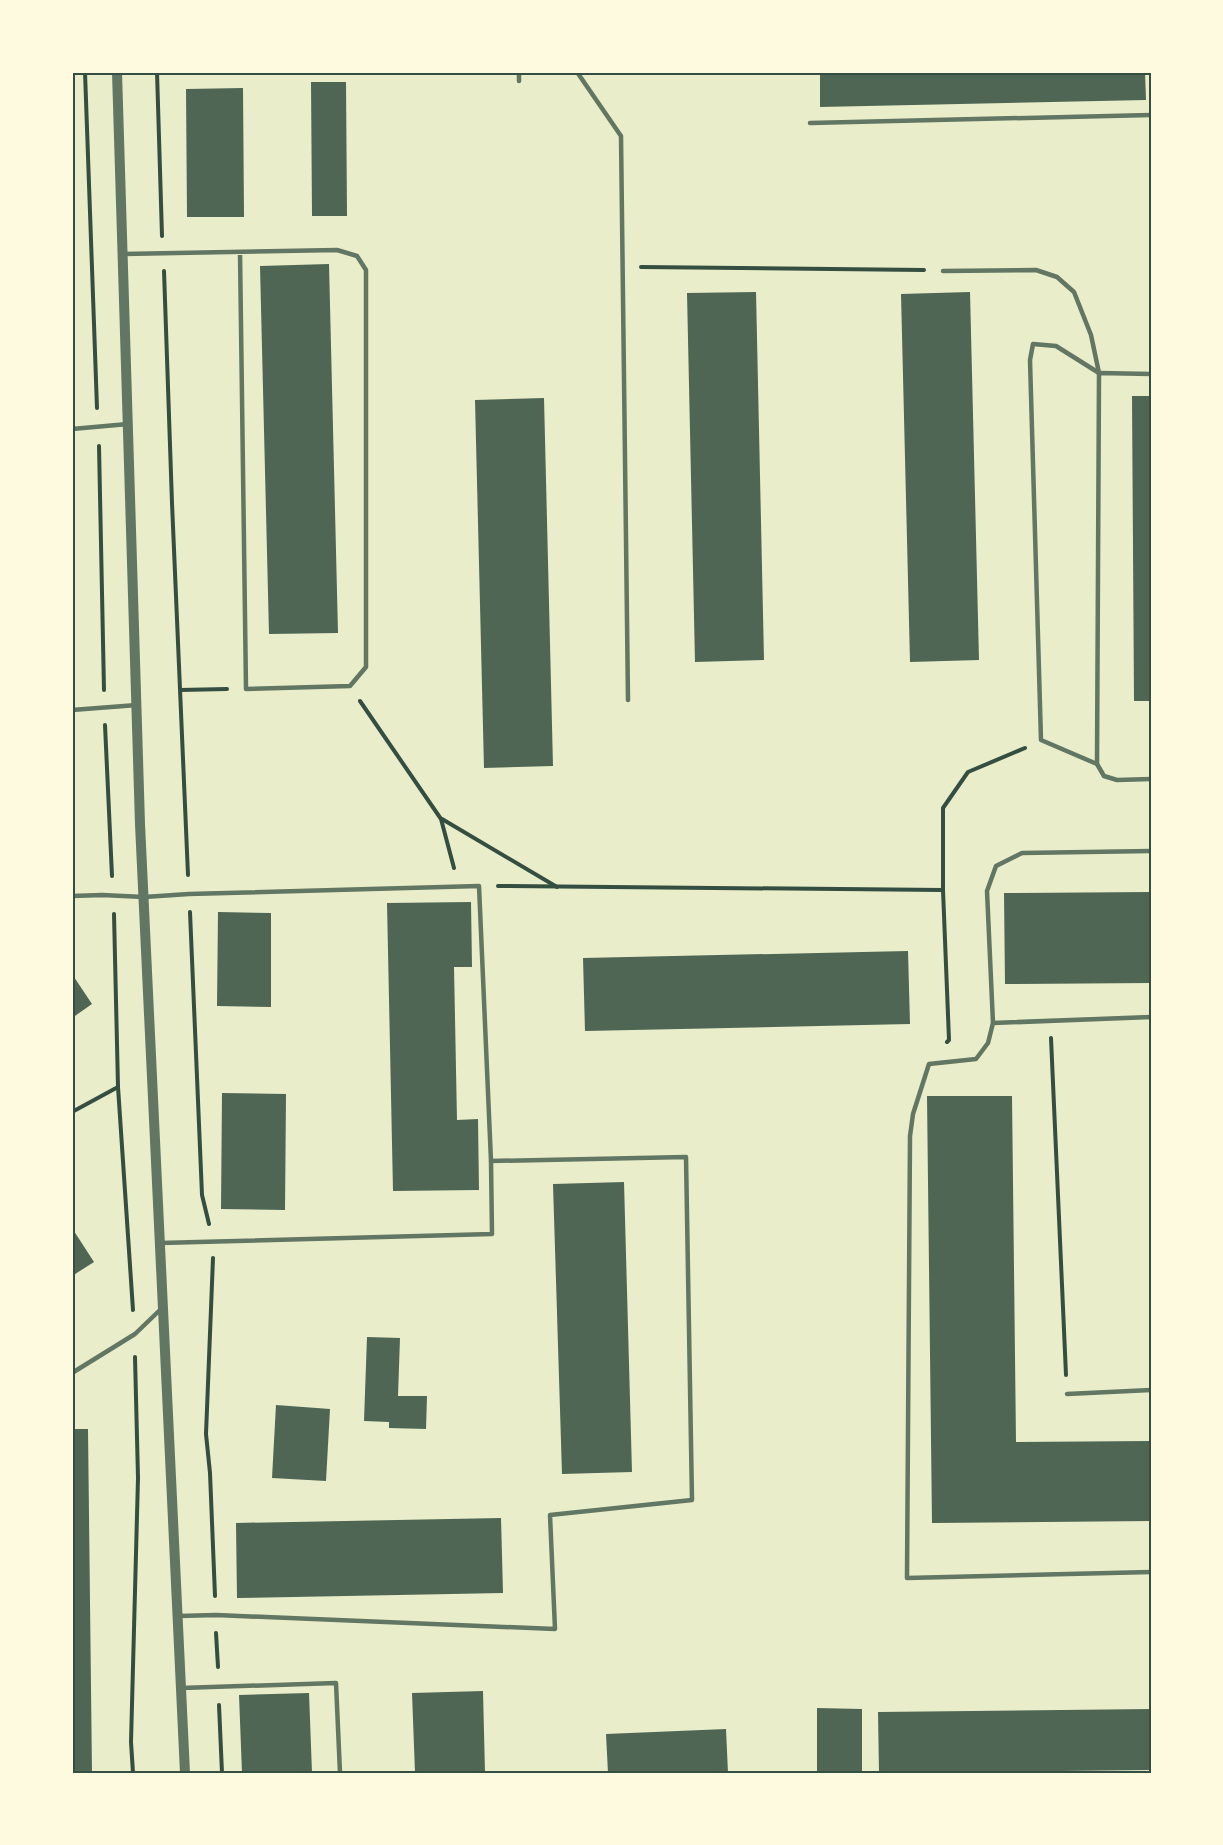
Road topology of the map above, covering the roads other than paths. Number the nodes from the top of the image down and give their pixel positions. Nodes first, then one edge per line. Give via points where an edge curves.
1 (117, 72) edge
2 (519, 72) edge
3 (577, 72) edge
4 (519, 81) dead end
5 (1151, 115) edge
6 (810, 123) dead end
7 (240, 252) junction
8 (123, 254) junction
9 (944, 271) road end
10 (1099, 373) junction
11 (1151, 374) edge
12 (128, 424) junction
13 (72, 429) edge
14 (628, 700) dead end
15 (137, 705) junction
16 (72, 710) edge
17 (1097, 764) junction
18 (1151, 779) edge
19 (1151, 851) edge
20 (72, 896) edge
21 (144, 897) junction
22 (1151, 1017) edge
23 (993, 1023) junction
24 (491, 1161) junction
25 (160, 1243) junction
26 (163, 1307) junction
27 (72, 1373) edge
28 (1151, 1390) edge
29 (1067, 1394) road end
30 (1151, 1572) edge
31 (178, 1616) junction
32 (181, 1688) junction
33 (185, 1773) edge
34 (340, 1773) edge

1 - 8 street
2 - 4 lane
3 - 14 lane via 621,136
5 - 6 lane
7 - 7 lane via 246,689 350,686 366,667 366,270 357,256 337,250
7 - 8 lane
8 - 12 street
9 - 10 lane via 1036,270 1057,277 1074,292 1091,335
10 - 11 lane
10 - 17 lane
10 - 17 lane via 1056,346 1033,344 1030,360 1041,741
12 - 13 lane
12 - 15 street
15 - 16 lane
15 - 21 street
17 - 18 lane via 1104,776 1117,780
19 - 23 lane via 1022,853 996,866 987,891
20 - 21 lane
21 - 24 lane via 479,886
21 - 25 street
22 - 23 lane
23 - 30 lane via 988,1043 976,1059 929,1064 910,1136 907,1578
24 - 25 lane via 492,1234
24 - 31 lane via 686,1157 692,1500 550,1515 555,1629
25 - 26 street
26 - 27 lane via 135,1334
26 - 31 street
28 - 29 lane
31 - 32 street
32 - 33 street
32 - 34 lane via 336,1683

